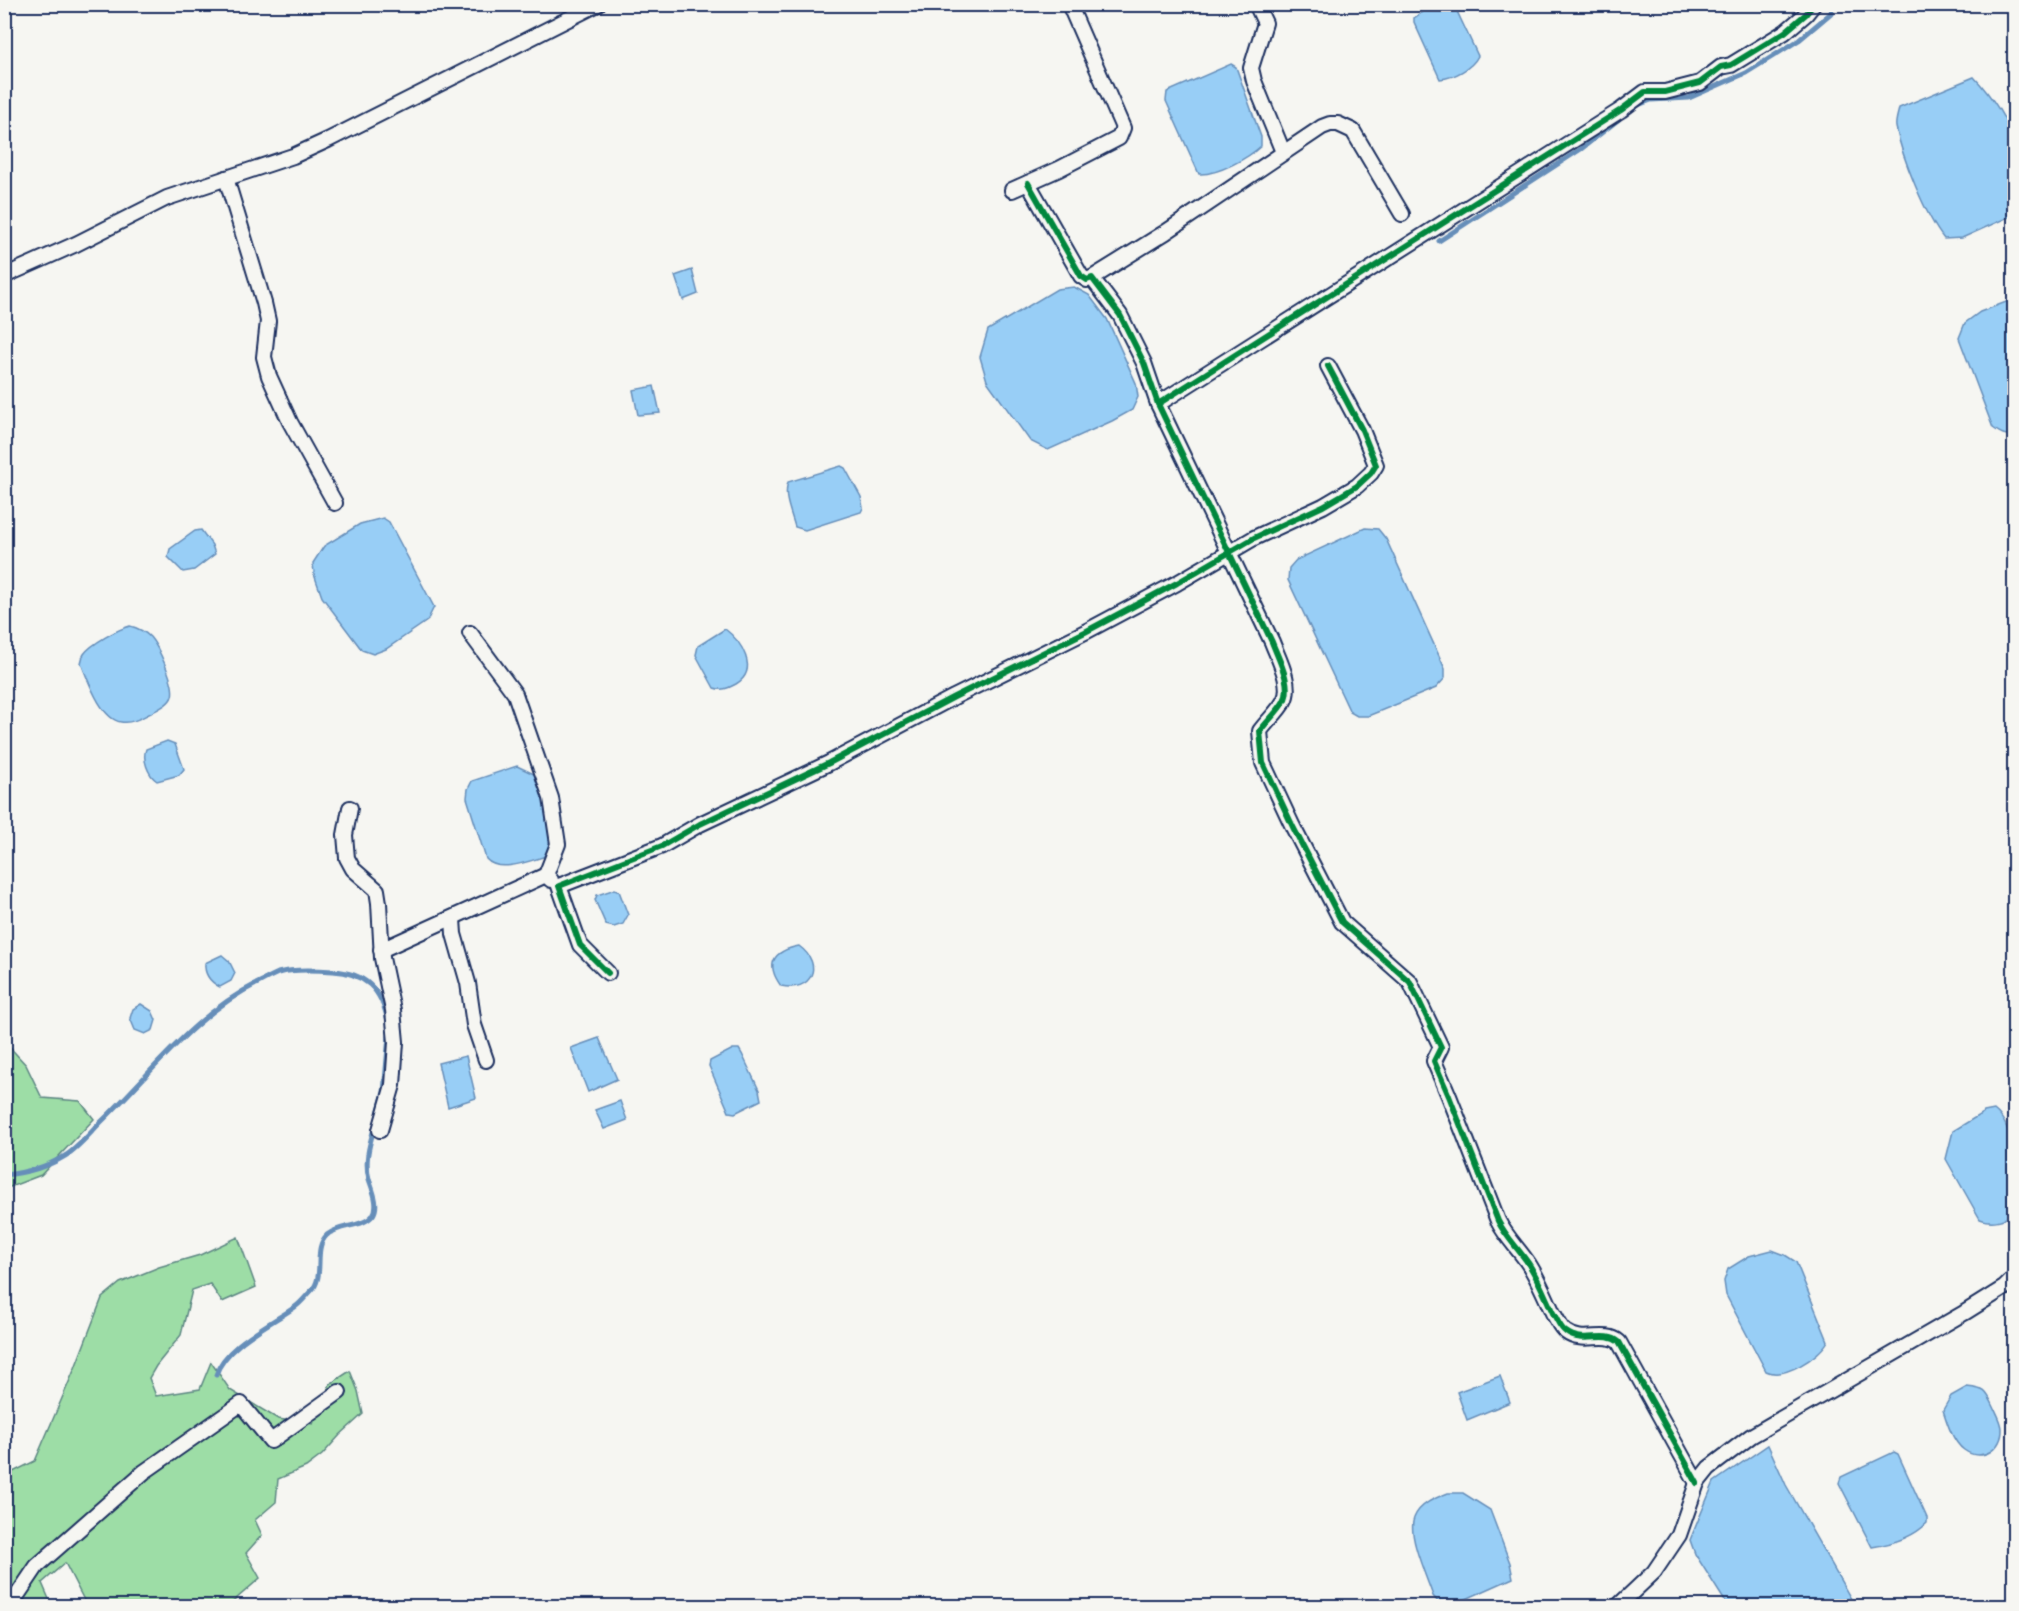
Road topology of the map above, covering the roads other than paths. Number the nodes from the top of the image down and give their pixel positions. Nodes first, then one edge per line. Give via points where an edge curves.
1 (598, 4) edge
2 (1069, 4) edge
3 (1256, 4) edge
4 (1814, 4) edge
5 (1283, 152) junction
6 (226, 178) junction
7 (1028, 183) junction
8 (1012, 190) dead end
9 (1402, 214) dead end
10 (4, 276) edge
11 (1092, 278) junction
12 (1328, 366) dead end
13 (1158, 404) junction
14 (334, 503) dead end
15 (1228, 553) junction
16 (470, 633) dead end
17 (350, 808) dead end
18 (546, 876) junction
19 (559, 886) junction
20 (453, 919) junction
21 (381, 950) junction
22 (608, 973) dead end
23 (486, 1060) dead end
24 (380, 1130) dead end
25 (2014, 1278) edge
26 (339, 1392) dead end
27 (1697, 1483) junction
28 (10, 1606) edge
29 (1618, 1606) edge

1 - 6 street via 328,140
2 - 7 street via 1123,128 1119,138
3 - 5 street via 1265,23 1251,68
4 - 13 street via 1785,32 1731,65 1720,67 1701,83 1665,92 1645,92
5 - 9 street via 1322,127 1345,126 1353,131
5 - 11 street
6 - 10 street via 167,198
6 - 14 street via 268,321 264,357 269,376
7 - 8 street
7 - 11 street via 1081,276
11 - 13 street via 1120,315 1144,363
12 - 15 street via 1376,465 1357,486
13 - 15 street
15 - 19 street via 1177,584 829,763 662,846
15 - 27 street via 1284,675 1284,701 1260,731 1263,763 1293,827 1341,922 1410,982 1441,1047 1434,1061 1498,1221 1527,1263 1558,1322 1575,1337 1608,1337 1619,1342
16 - 18 street via 515,694 551,798 558,844
17 - 21 street via 345,835 347,858 376,890
18 - 19 street
18 - 20 street
19 - 22 street via 580,945
20 - 21 street
20 - 23 street via 474,1025
21 - 24 street via 396,1042 393,1085
25 - 27 street via 1964,1313 1751,1436 1709,1468
26 - 28 street via 271,1441 242,1404 144,1472 37,1566
27 - 29 street via 1679,1535 1654,1572

